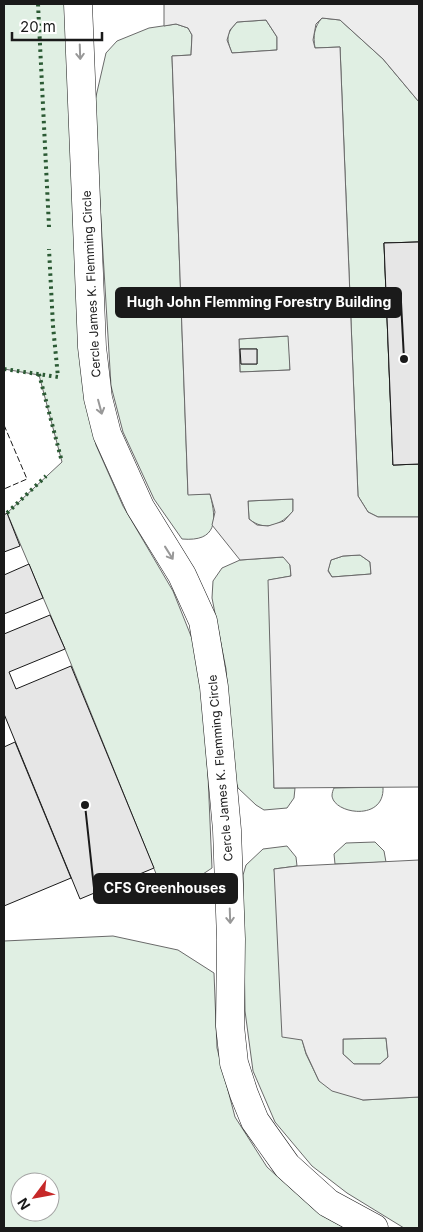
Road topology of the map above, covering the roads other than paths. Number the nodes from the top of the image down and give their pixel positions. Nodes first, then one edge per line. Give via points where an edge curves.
1 (78, 4) edge
2 (374, 1228) edge

1 -> 2 street, Cercle James K. Flemming Circle via 92,346 98,398 107,434 140,507 182,575 203,621 214,687 227,830 230,1026 234,1063 255,1122 287,1166 328,1203

